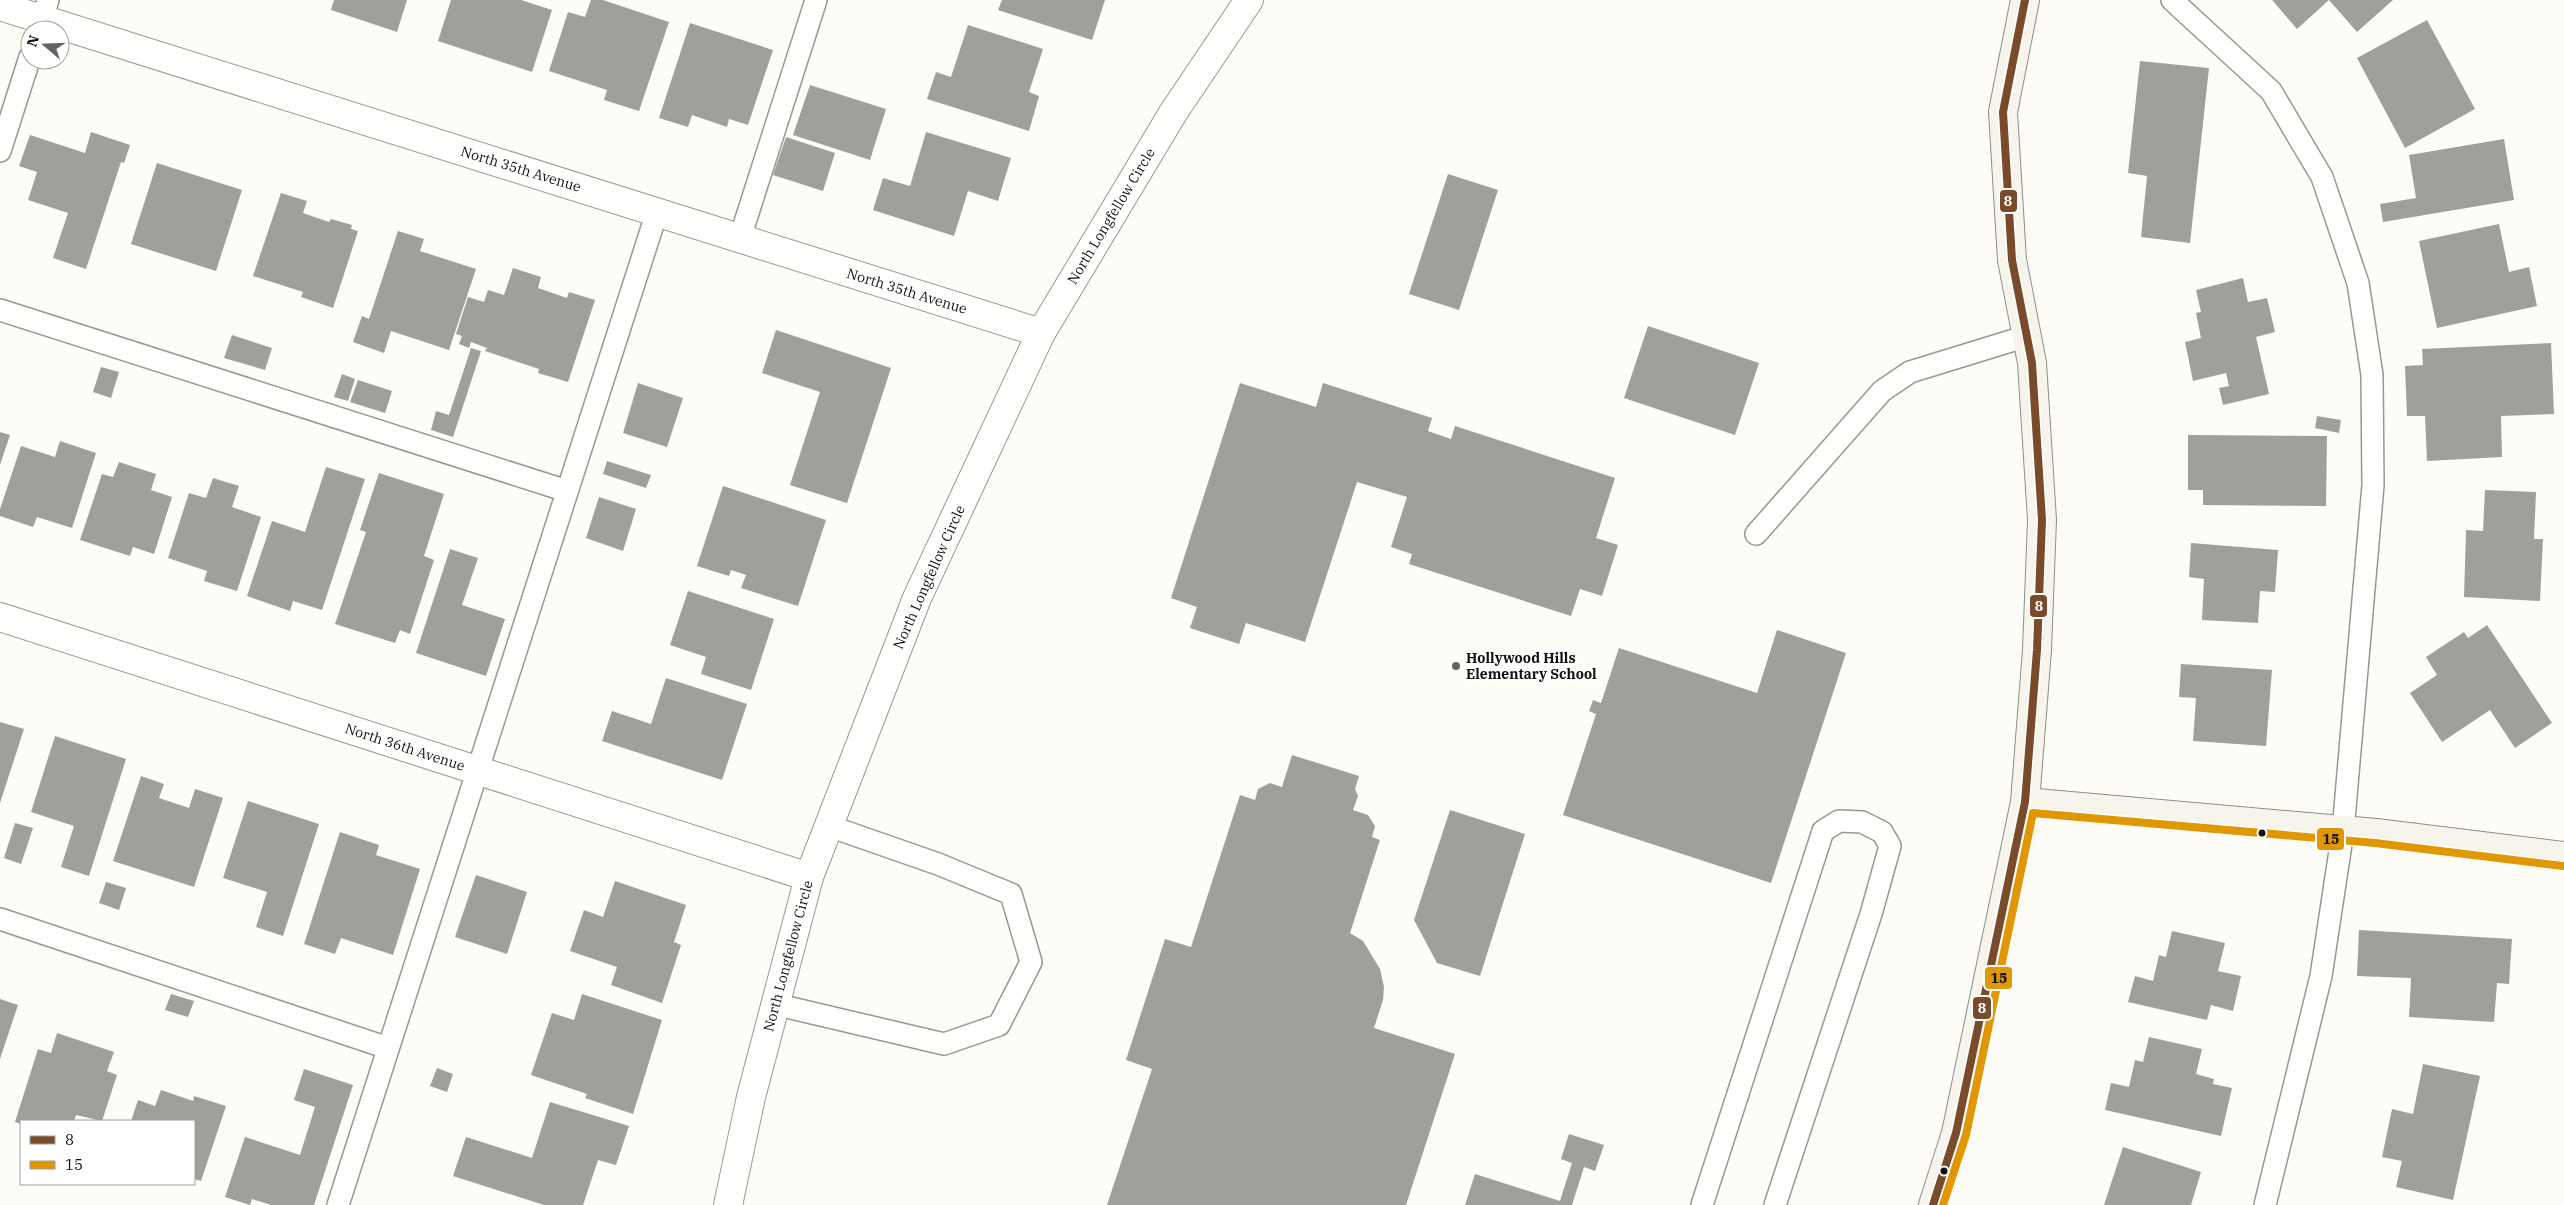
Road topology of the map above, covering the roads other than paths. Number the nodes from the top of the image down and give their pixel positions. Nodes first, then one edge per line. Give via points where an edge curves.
1 (816, 0) edge
2 (1249, 0) edge
3 (2026, 0) edge
4 (2172, 0) edge
5 (0, 6) edge
6 (43, 16) edge
7 (26, 70) edge
8 (0, 151) edge
9 (657, 212) junction
10 (740, 238) junction
11 (0, 310) edge
12 (1041, 333) junction
13 (2027, 336) junction
14 (567, 491) junction
15 (1756, 534) dead end
16 (0, 617) edge
17 (477, 770) junction
18 (2025, 802) junction
19 (829, 826) junction
20 (2343, 831) junction
21 (2564, 856) edge
22 (809, 877) junction
23 (0, 919) edge
24 (774, 1004) junction
25 (388, 1048) junction
26 (338, 1205) edge
27 (728, 1205) edge
28 (1702, 1205) edge
29 (1775, 1205) edge
30 (1933, 1205) edge
31 (2266, 1205) edge

1 - 10 lane
2 - 12 street, North Longfellow Circle via 1173,112
3 - 13 street via 2002,112 2012,260
4 - 20 lane via 2271,91 2322,177 2358,283 2372,375 2373,485
5 - 6 street, North 35th Avenue
6 - 9 street, North 35th Avenue
7 - 8 lane
9 - 10 street, North 35th Avenue
9 - 14 lane
10 - 12 street, North 35th Avenue
11 - 14 lane
12 - 19 street, North Longfellow Circle via 917,598
13 - 15 lane via 1910,372 1882,391
13 - 18 street via 2032,363 2042,520 2037,650
14 - 17 lane
16 - 17 street, North 36th Avenue
17 - 22 street, North 36th Avenue
17 - 25 lane
18 - 20 street
18 - 30 street via 1956,1133
19 - 22 street, North Longfellow Circle
19 - 24 lane via 938,864 1011,894 1031,962 999,1025 944,1044
20 - 21 street
20 - 31 lane via 2321,976
22 - 24 street, North Longfellow Circle
23 - 25 lane
24 - 27 street, North Longfellow Circle
25 - 26 lane
28 - 29 lane via 1823,831 1839,821 1862,822 1882,832 1890,846 1871,914

